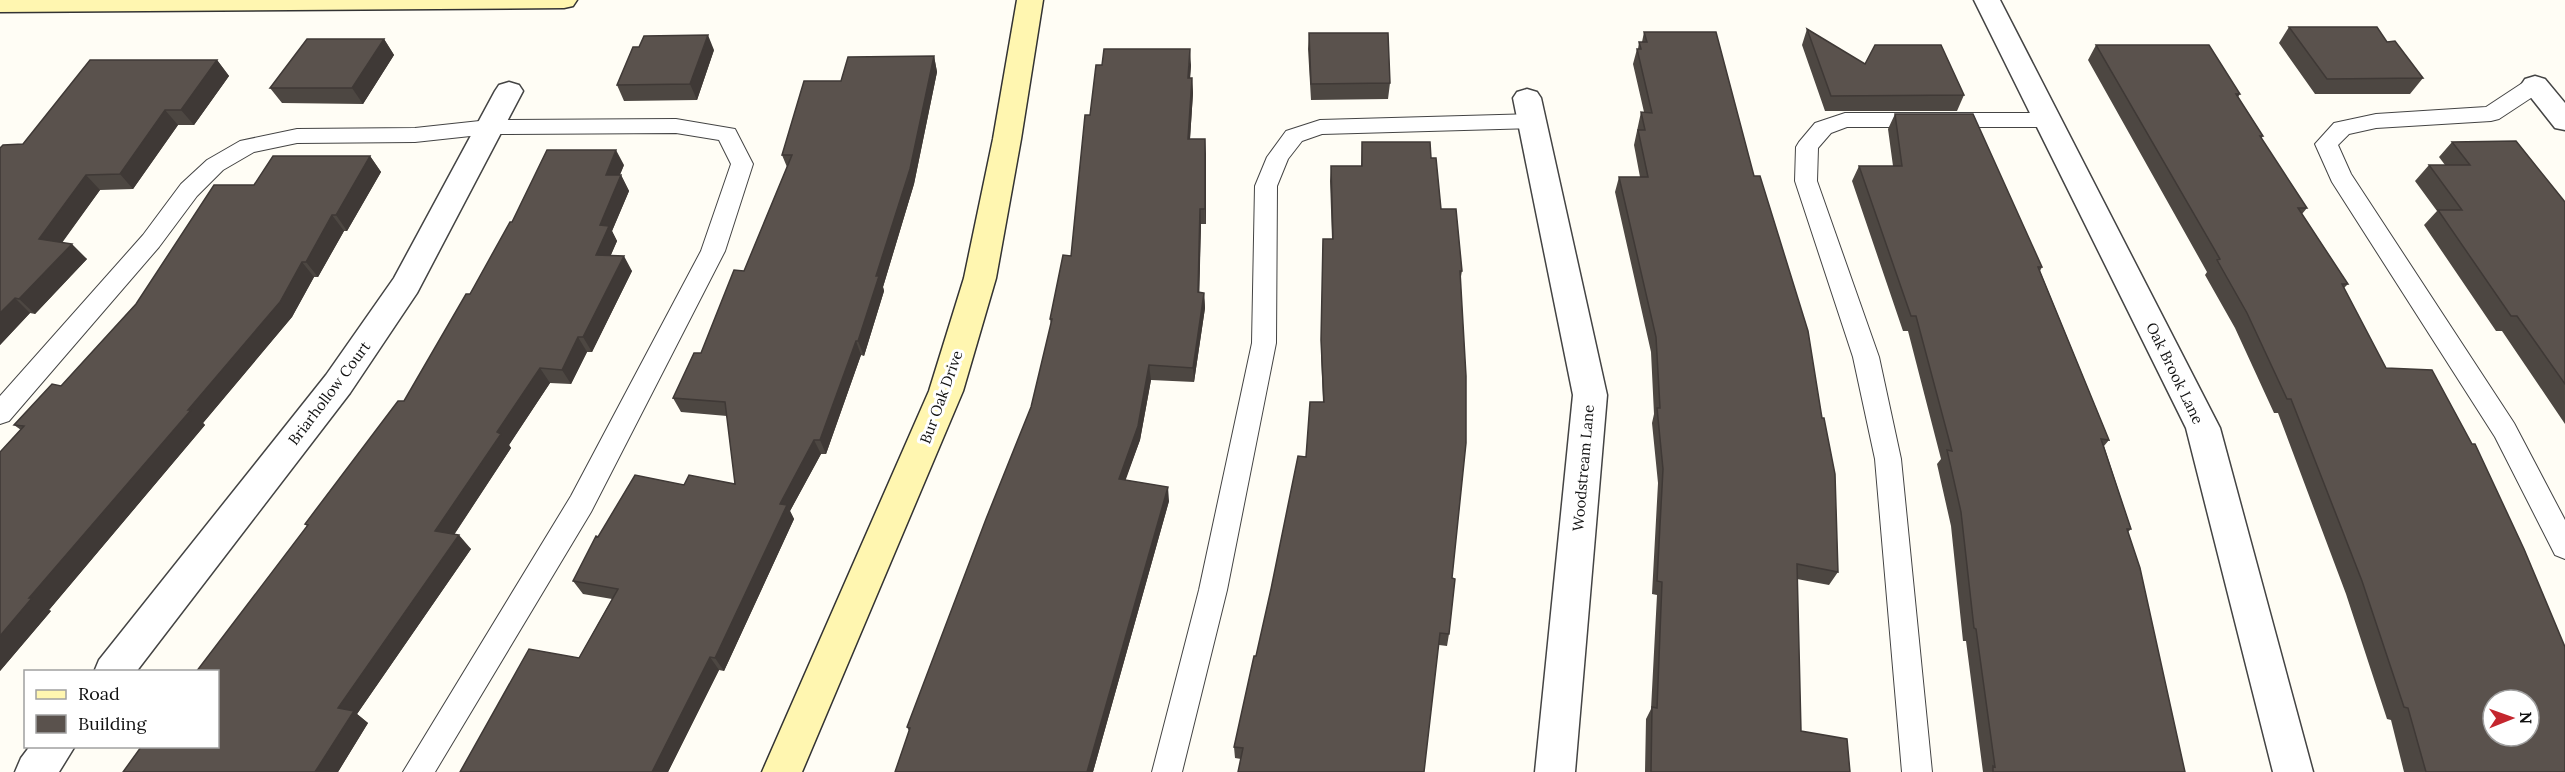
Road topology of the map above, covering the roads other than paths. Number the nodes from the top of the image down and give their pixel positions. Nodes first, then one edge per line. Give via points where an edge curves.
1 (564, 0) edge
2 (1030, 0) edge
3 (1986, 0) edge
4 (0, 4) edge
5 (2535, 85) joint
6 (509, 91) dead end
7 (1529, 110) joint
8 (2049, 120) junction
9 (2565, 121) edge
10 (489, 127) junction
11 (0, 414) edge
12 (2565, 547) edge
13 (115, 670) edge
14 (53, 748) edge
15 (35, 772) edge
16 (418, 772) edge
17 (782, 772) edge
18 (1167, 772) edge
19 (1555, 772) edge
20 (1917, 772) edge
21 (2293, 772) edge

1 - 4 street
2 - 17 street, Bur Oak Drive via 980,278 946,391
3 - 8 street, Oak Brook Lane
5 - 9 street
5 - 12 lane via 2491,114 2376,121 2342,128 2326,144 2340,176 2505,430
6 - 10 street, Briarhollow Court
7 - 18 lane via 1320,127 1294,136 1278,157 1266,186 1264,343 1213,591
7 - 19 street, Woodstream Lane via 1590,395
8 - 20 lane via 1845,120 1823,128 1807,147 1806,181 1866,357 1888,459
8 - 21 street, Oak Brook Lane via 2203,428
10 - 11 lane via 415,135 297,136 248,147 215,165 189,190 151,241
10 - 13 street, Briarhollow Court via 406,285 338,384
10 - 16 lane via 676,126 727,134 742,164 713,251 581,504
14 - 15 street

